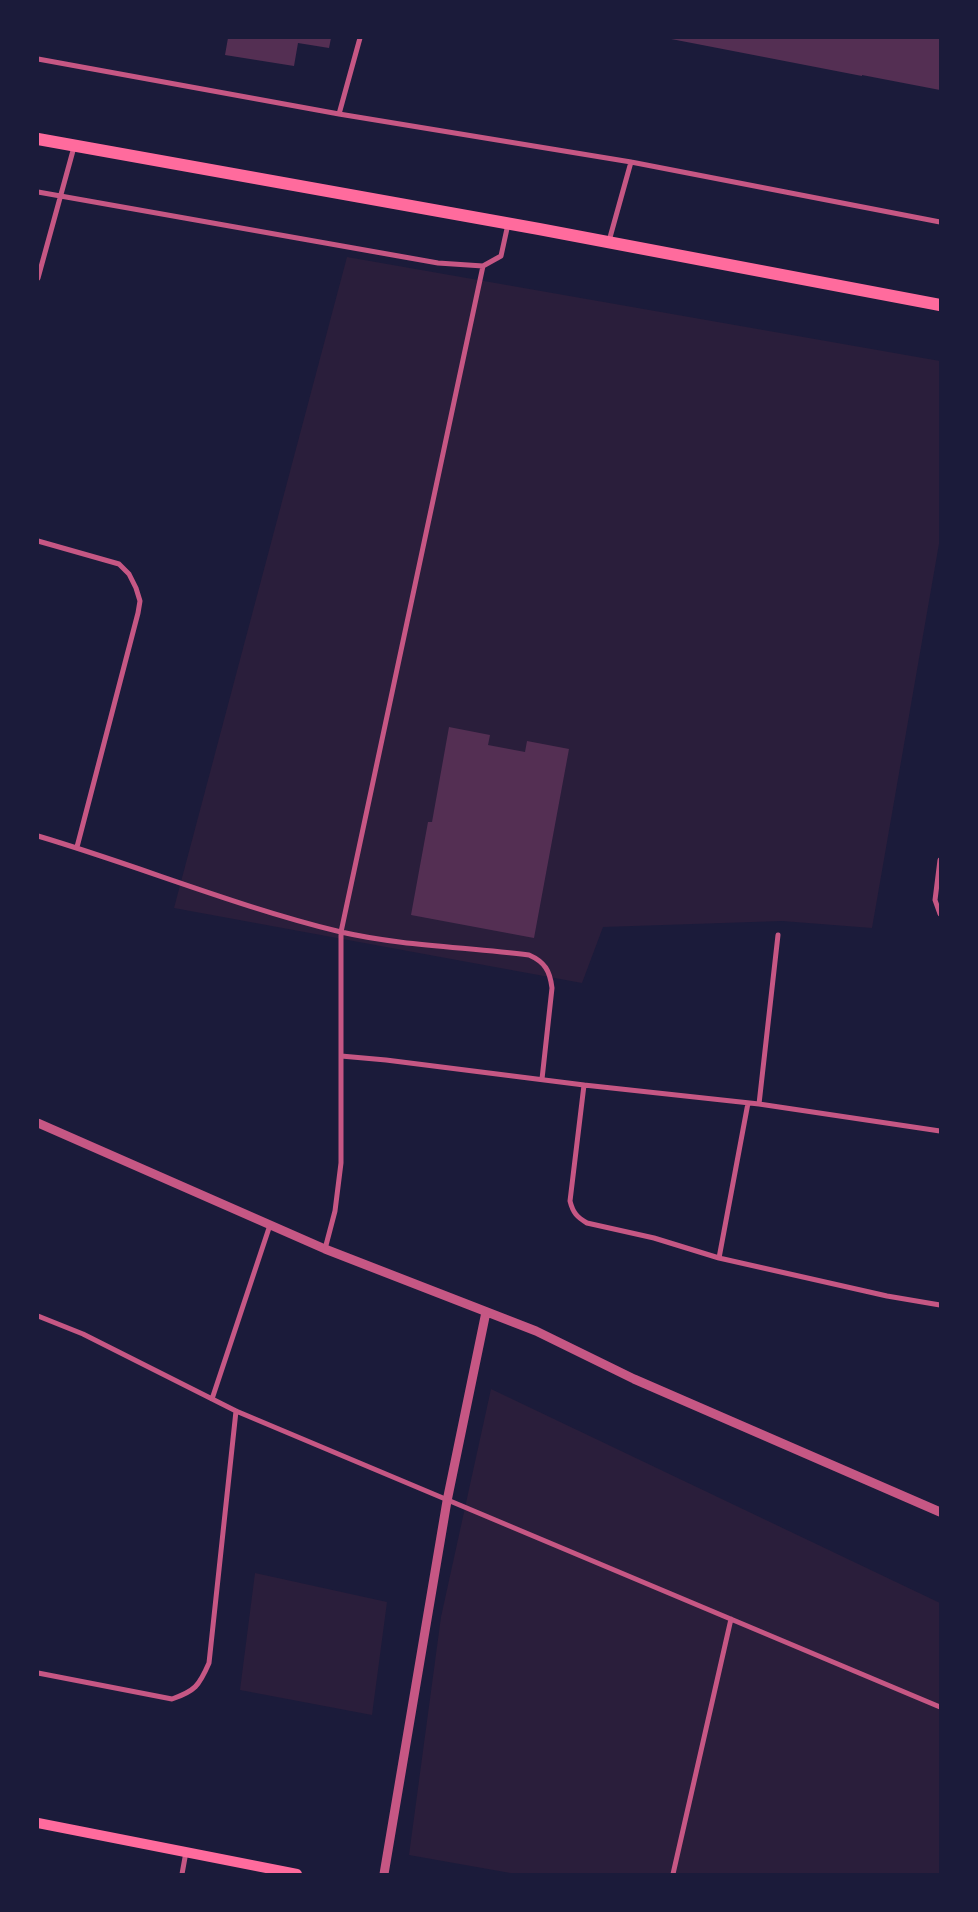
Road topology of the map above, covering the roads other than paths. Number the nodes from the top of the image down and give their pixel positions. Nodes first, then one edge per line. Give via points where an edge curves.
1 (360, 38) edge
2 (38, 59) edge
3 (340, 114) junction
4 (38, 139) edge
5 (74, 147) junction
6 (631, 162) junction
7 (38, 192) edge
8 (61, 196) junction
9 (940, 222) edge
10 (508, 224) junction
11 (609, 243) junction
12 (483, 266) junction
13 (38, 278) edge
14 (940, 305) edge
15 (38, 541) edge
16 (38, 836) edge
17 (77, 847) junction
18 (940, 860) edge
19 (940, 914) edge
20 (341, 932) junction
21 (778, 935) dead end
22 (341, 1056) junction
23 (542, 1079) junction
24 (584, 1085) junction
25 (748, 1103) junction
26 (759, 1104) junction
27 (38, 1123) edge
28 (940, 1131) edge
29 (270, 1224) junction
30 (325, 1249) junction
31 (719, 1258) junction
32 (940, 1305) edge
33 (486, 1312) junction
34 (38, 1316) edge
35 (212, 1399) junction
36 (236, 1411) junction
37 (447, 1500) junction
38 (940, 1512) edge
39 (731, 1619) junction
40 (38, 1673) edge
41 (940, 1707) edge
42 (38, 1823) edge
43 (186, 1852) junction
44 (182, 1874) edge
45 (297, 1874) edge
46 (384, 1874) edge
47 (673, 1874) edge

1 - 3 street
2 - 3 street
3 - 6 street
4 - 5 main road
5 - 8 street
5 - 10 main road
6 - 9 street
6 - 11 street
7 - 8 street
8 - 12 street via 438,263
8 - 13 street
10 - 11 main road
10 - 12 street via 500,256
11 - 14 main road
12 - 20 street
15 - 17 street via 119,564 129,574 140,601
16 - 17 street
17 - 20 street via 221,896
18 - 19 street via 935,900
20 - 22 street
20 - 23 street via 529,955 539,959 551,977 552,988
21 - 26 street
22 - 23 street
22 - 30 street via 341,1163 335,1211
23 - 24 street
24 - 25 street
24 - 31 street via 570,1202 572,1210 587,1223 654,1238
25 - 26 street
25 - 31 street
26 - 28 street
27 - 29 street
29 - 30 street
29 - 35 street
30 - 33 street
31 - 32 street
33 - 37 street
33 - 38 street via 536,1331 634,1379
34 - 35 street via 83,1334
35 - 36 street
36 - 37 street
36 - 40 street via 209,1663 201,1682 189,1693 172,1699
37 - 39 street
37 - 46 street
39 - 41 street
39 - 47 street
42 - 43 main road
43 - 44 street
43 - 45 main road

